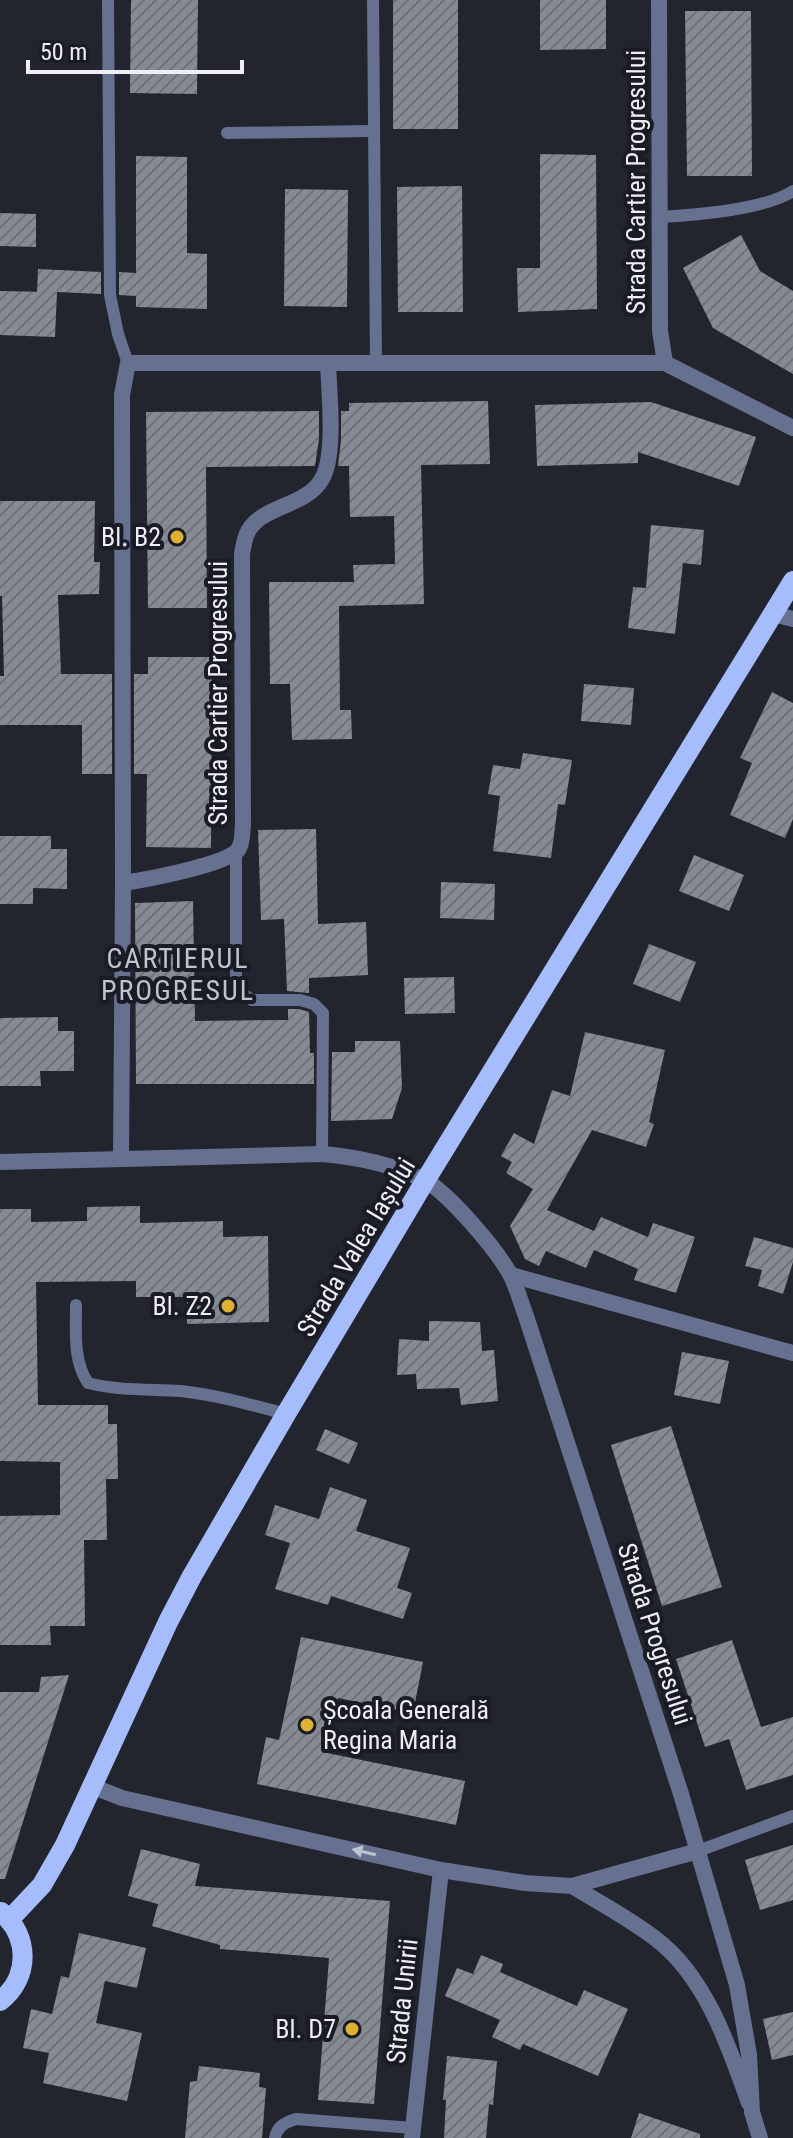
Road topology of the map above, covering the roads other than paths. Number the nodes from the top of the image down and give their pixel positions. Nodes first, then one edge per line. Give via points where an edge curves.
1 (108, 0) edge
2 (373, 0) edge
3 (659, 0) edge
4 (372, 131) junction
5 (227, 133) dead end
6 (793, 191) edge
7 (661, 217) junction
8 (128, 363) junction
9 (328, 363) junction
10 (376, 363) junction
11 (665, 363) junction
12 (793, 428) edge
13 (793, 581) edge
14 (783, 616) edge
15 (236, 853) junction
16 (123, 883) junction
17 (322, 1154) junction
18 (121, 1159) junction
19 (0, 1162) edge
20 (425, 1181) junction
21 (511, 1275) junction
22 (76, 1305) dead end
23 (793, 1353) edge
24 (286, 1414) junction
25 (94, 1787) junction
26 (793, 1816) edge
27 (698, 1851) junction
28 (441, 1870) junction
29 (572, 1886) junction
30 (5, 1915) edge
31 (0, 2001) edge
32 (752, 2112) junction
33 (413, 2133) edge
34 (275, 2138) edge
35 (760, 2138) edge

1 - 8 lane via 110,295
2 - 4 lane
3 - 7 street, Strada Cartier Progresului
4 - 5 lane
4 - 10 lane
6 - 7 lane via 705,214
7 - 11 street, Strada Cartier Progresului via 660,331
8 - 9 street
8 - 16 street via 122,395
9 - 10 street
9 - 15 street, Strada Cartier Progresului via 330,457 323,478 310,494 257,519 246,534 242,554 243,825
10 - 11 street
11 - 12 street
13 - 14 main road, Strada Valea Iașului
14 - 20 main road, Strada Valea Iașului
15 - 16 street, Strada Cartier Progresului
15 - 17 lane via 240,992 252,1000 300,1000 323,1013
16 - 18 street
17 - 18 street, Strada Progresului
17 - 20 street, Strada Progresului via 353,1156
18 - 19 street, Strada Progresului
20 - 21 street, Strada Progresului via 454,1204
20 - 24 main road, Strada Valea Iașului
21 - 23 street
21 - 27 street, Strada Progresului
22 - 24 lane via 80,1371 88,1383 183,1392
24 - 25 main road, Strada Valea Iașului via 168,1622
28 -> 25 street via 122,1798
25 - 30 main road, Strada Valea Iașului via 42,1885
26 - 27 lane
27 - 29 street
27 - 32 street, Strada Progresului via 737,1985
28 - 29 street
28 - 33 street, Strada Unirii
29 - 32 street via 657,1939 684,1967 712,2010
30 - 31 main road via 19,1934 23,1952 15,1985
32 - 35 street, Strada Progresului
33 - 34 lane via 296,2119 284,2123

